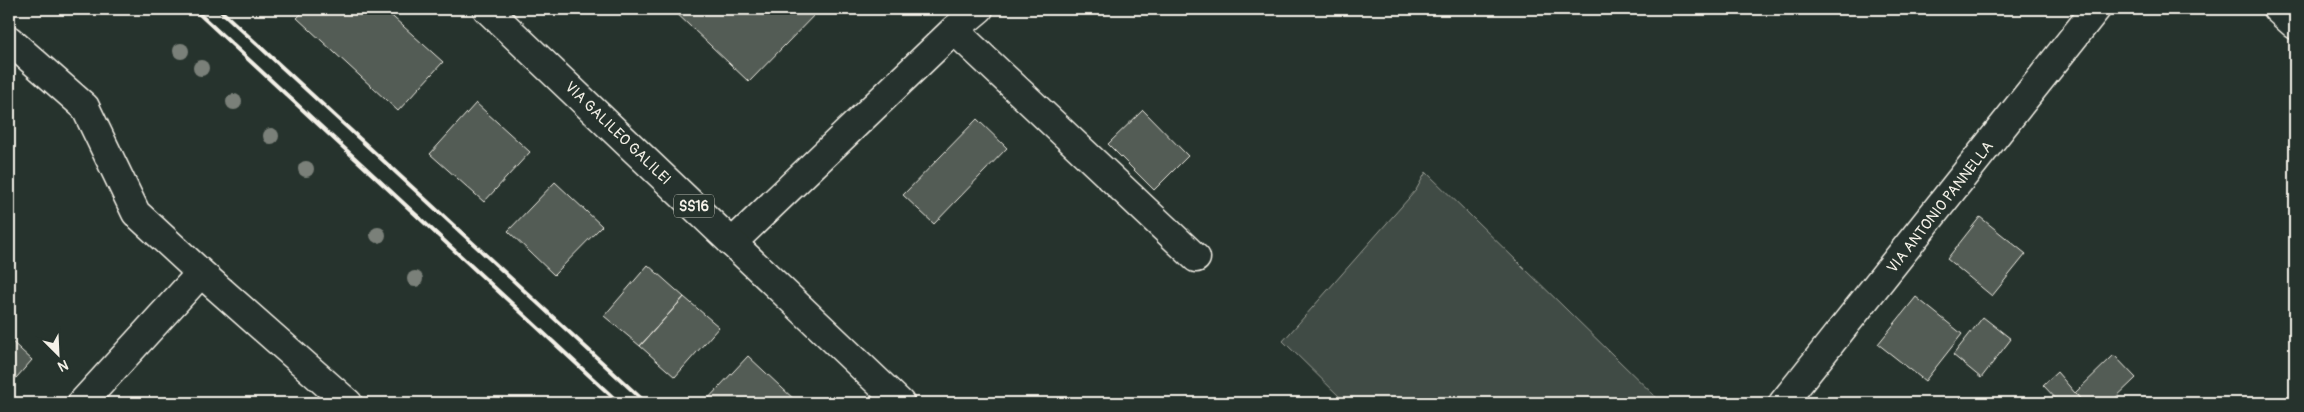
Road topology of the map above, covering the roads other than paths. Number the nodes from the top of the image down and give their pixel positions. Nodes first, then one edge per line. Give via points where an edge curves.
1 (979, 9) edge
2 (2096, 9) edge
3 (2277, 9) edge
4 (496, 12) edge
5 (2295, 26) edge
6 (954, 30) junction
7 (9, 40) edge
8 (732, 243) junction
9 (1196, 258) dead end
10 (201, 273) junction
11 (82, 403) edge
12 (348, 403) edge
13 (900, 403) edge
14 (1783, 403) edge

1 - 6 street
2 - 14 street, VIA ANTONIO PANNELLA
3 - 5 street
4 - 8 street, VIA GALILEO GALILEI / SS16
6 - 8 street
6 - 9 street
7 - 10 street via 85,107 136,213
8 - 13 street, VIA GALILEO GALILEI / SS16
10 - 11 street
10 - 12 street

